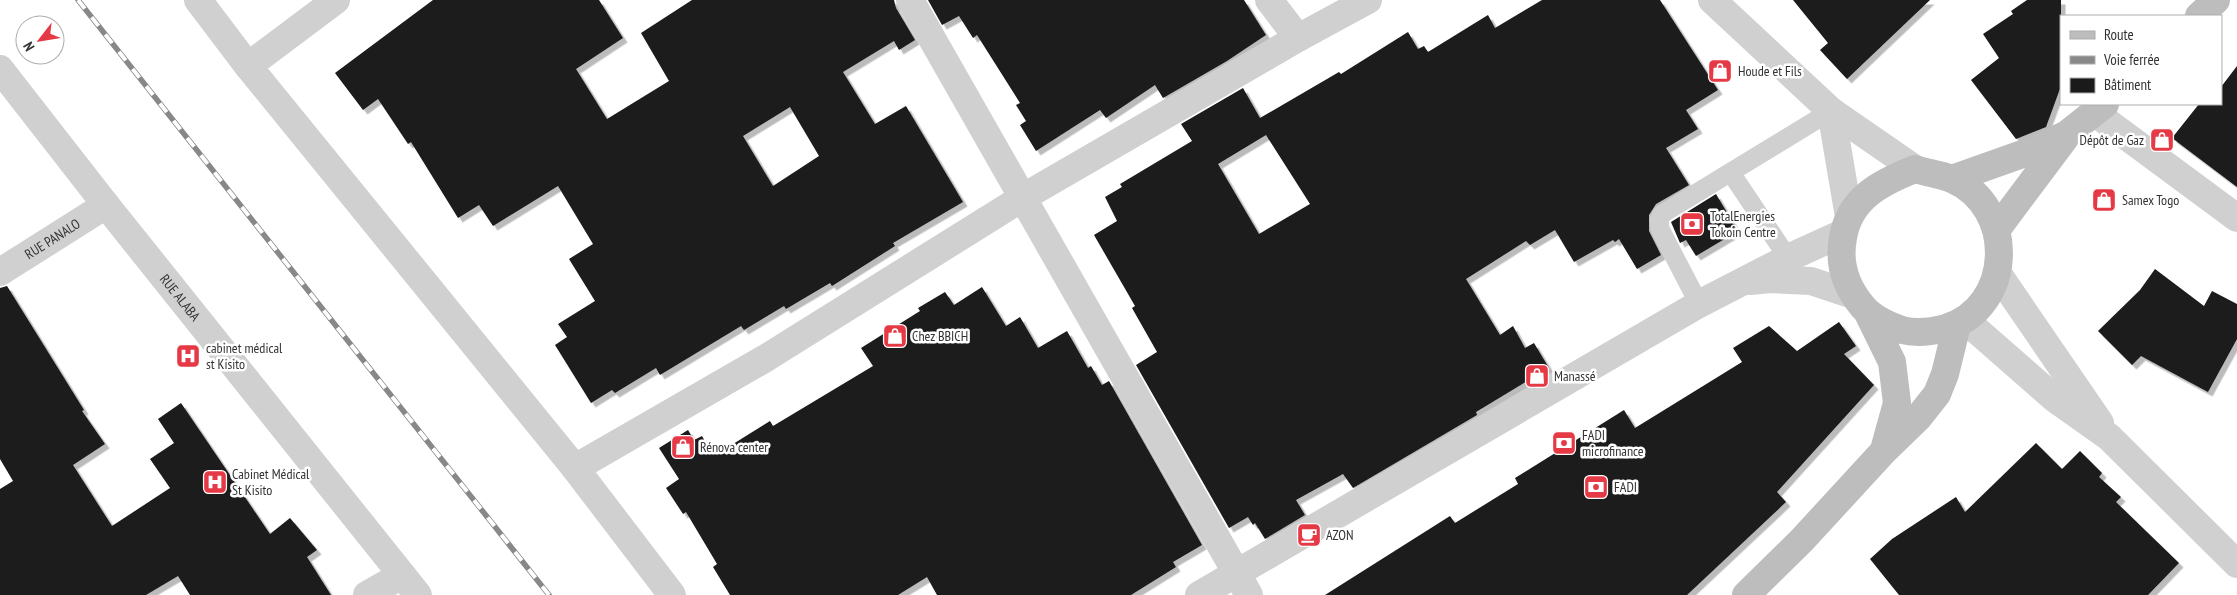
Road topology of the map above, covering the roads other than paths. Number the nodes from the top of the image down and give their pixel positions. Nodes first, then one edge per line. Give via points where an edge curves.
1 (198, 0) edge
2 (336, 0) edge
3 (910, 0) edge
4 (1269, 0) edge
5 (1368, 0) edge
6 (1712, 0) edge
7 (2216, 0) edge
8 (2200, 15) edge
9 (1298, 38) junction
10 (248, 66) junction
11 (0, 69) edge
12 (2100, 108) edge
13 (1831, 111) junction
14 (2067, 134) junction
15 (1915, 169) junction
16 (1731, 173) junction
17 (1952, 179) junction
18 (1022, 198) junction
19 (106, 205) junction
20 (2237, 218) edge
21 (1846, 225) junction
22 (1997, 229) junction
23 (1788, 258) junction
24 (0, 272) edge
25 (1998, 274) junction
26 (1743, 282) junction
27 (1699, 304) junction
28 (1860, 304) junction
29 (1961, 322) junction
30 (2109, 437) junction
31 (1883, 452) junction
32 (575, 468) junction
33 (2237, 564) edge
34 (1243, 584) edge
35 (410, 585) edge
36 (368, 595) edge
37 (672, 595) edge
38 (1200, 595) edge
39 (1746, 595) edge

1 - 10 street
2 - 10 street
3 - 18 street
4 - 9 street
5 - 9 street
6 - 13 street
7 - 8 main road
9 - 18 street
10 - 32 street
11 - 19 street, RUE ALABA
12 - 14 main road
12 - 20 street
13 - 15 street
13 - 16 lane
13 - 21 street
14 - 17 main road
14 - 22 main road
15 - 17 main road
15 - 21 main road via 1872,189 1859,201
16 - 23 lane
16 - 27 lane via 1662,214 1659,220 1660,229
17 - 22 main road via 1971,191 1987,208
18 - 32 street via 766,358
18 - 34 street
19 - 24 street, RUE PANALO
19 - 35 street, RUE ALABA
21 - 23 street
21 - 28 main road via 1841,248 1842,265 1846,280
22 - 25 main road via 2001,252
23 - 26 street
25 - 29 main road via 1988,296 1974,313
25 - 30 street
26 - 27 street
26 - 28 street via 1770,279 1811,281
27 - 34 street
28 - 29 main road via 1887,325 1909,332 1932,332
28 - 31 main road via 1892,362 1897,403
29 - 30 street via 2054,398
29 - 31 main road via 1937,394
30 - 33 street
31 - 39 main road
32 - 37 street
34 - 38 street
35 - 36 street

